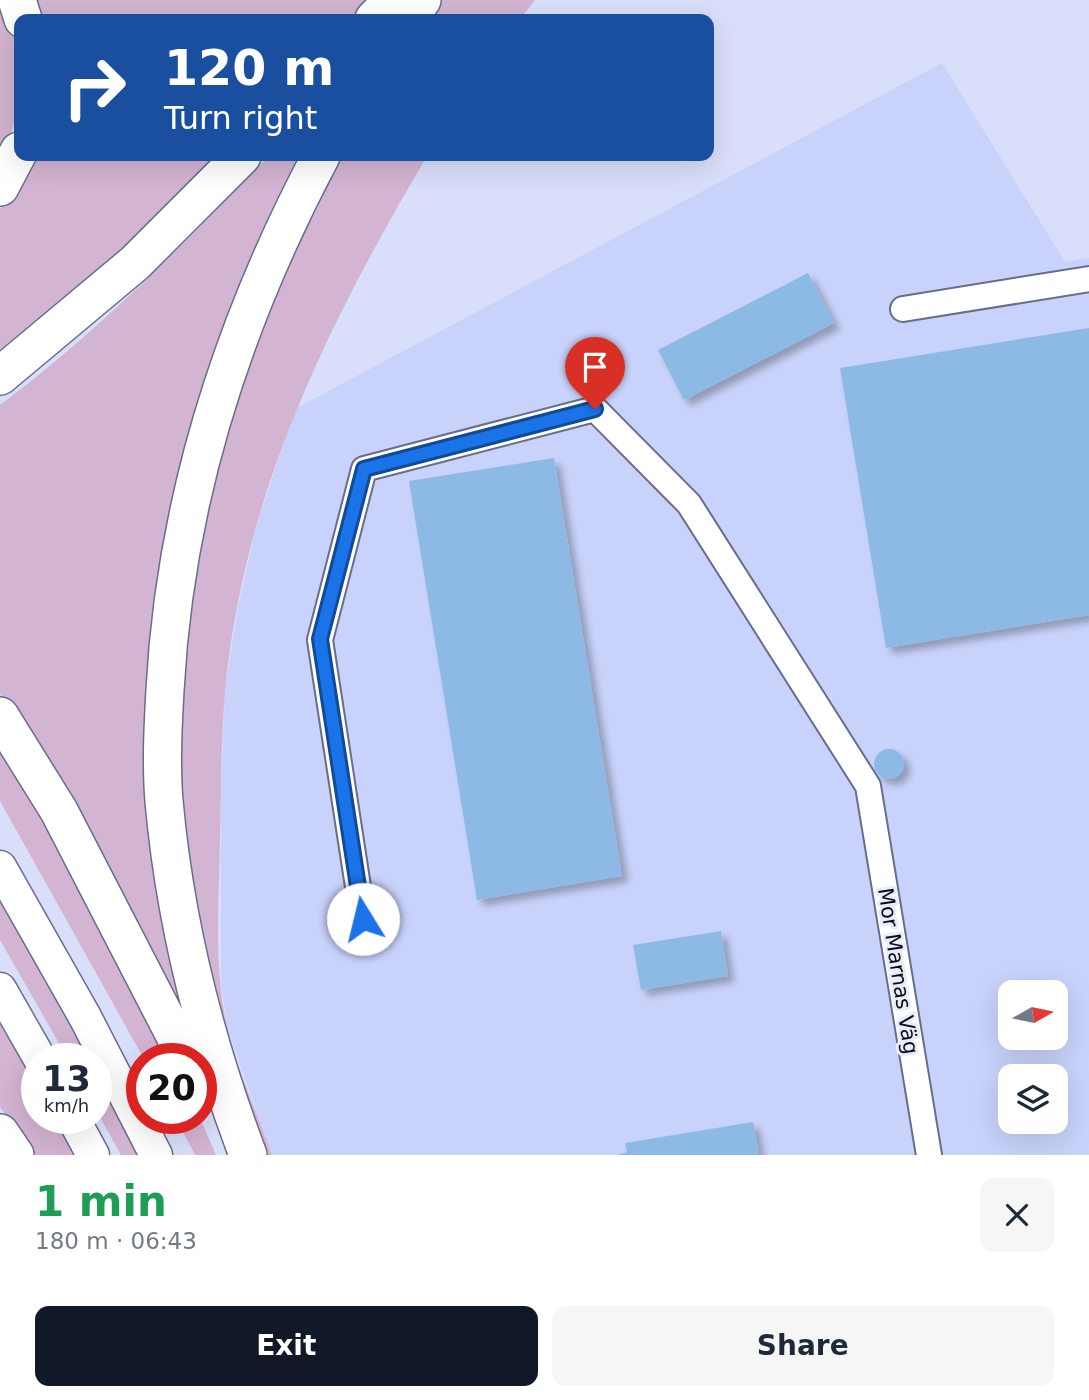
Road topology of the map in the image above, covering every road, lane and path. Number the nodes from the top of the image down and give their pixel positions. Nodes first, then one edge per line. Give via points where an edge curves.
1 (393, 0) edge
2 (422, 0) edge
3 (379, 14) edge
4 (410, 14) edge
5 (14, 160) edge
6 (237, 161) edge
7 (319, 161) edge
8 (0, 187) edge
9 (1089, 279) edge
10 (903, 309) dead end
11 (0, 376) edge
12 (0, 716) edge
13 (0, 867) edge
14 (363, 919) dead end
15 (0, 989) edge
16 (31, 1043) edge
17 (179, 1043) edge
18 (217, 1124) edge
19 (0, 1133) edge
20 (82, 1134) edge
21 (15, 1155) edge
22 (93, 1155) edge
23 (156, 1155) edge
24 (231, 1155) edge
25 (248, 1155) edge
26 (929, 1155) edge

1 - 3 highway
2 - 4 highway
5 - 8 highway
6 - 11 highway via 135,263
7 - 25 highway via 261,281 205,438 186,513 167,650 164,799 176,896 215,1065
9 - 10 street
12 - 17 highway via 59,811
13 - 23 main road
14 - 26 street, Mor Marnas Väg via 320,639 364,469 595,409 689,504 868,786
15 - 16 main road
18 - 24 highway
19 - 21 highway
20 - 22 main road

